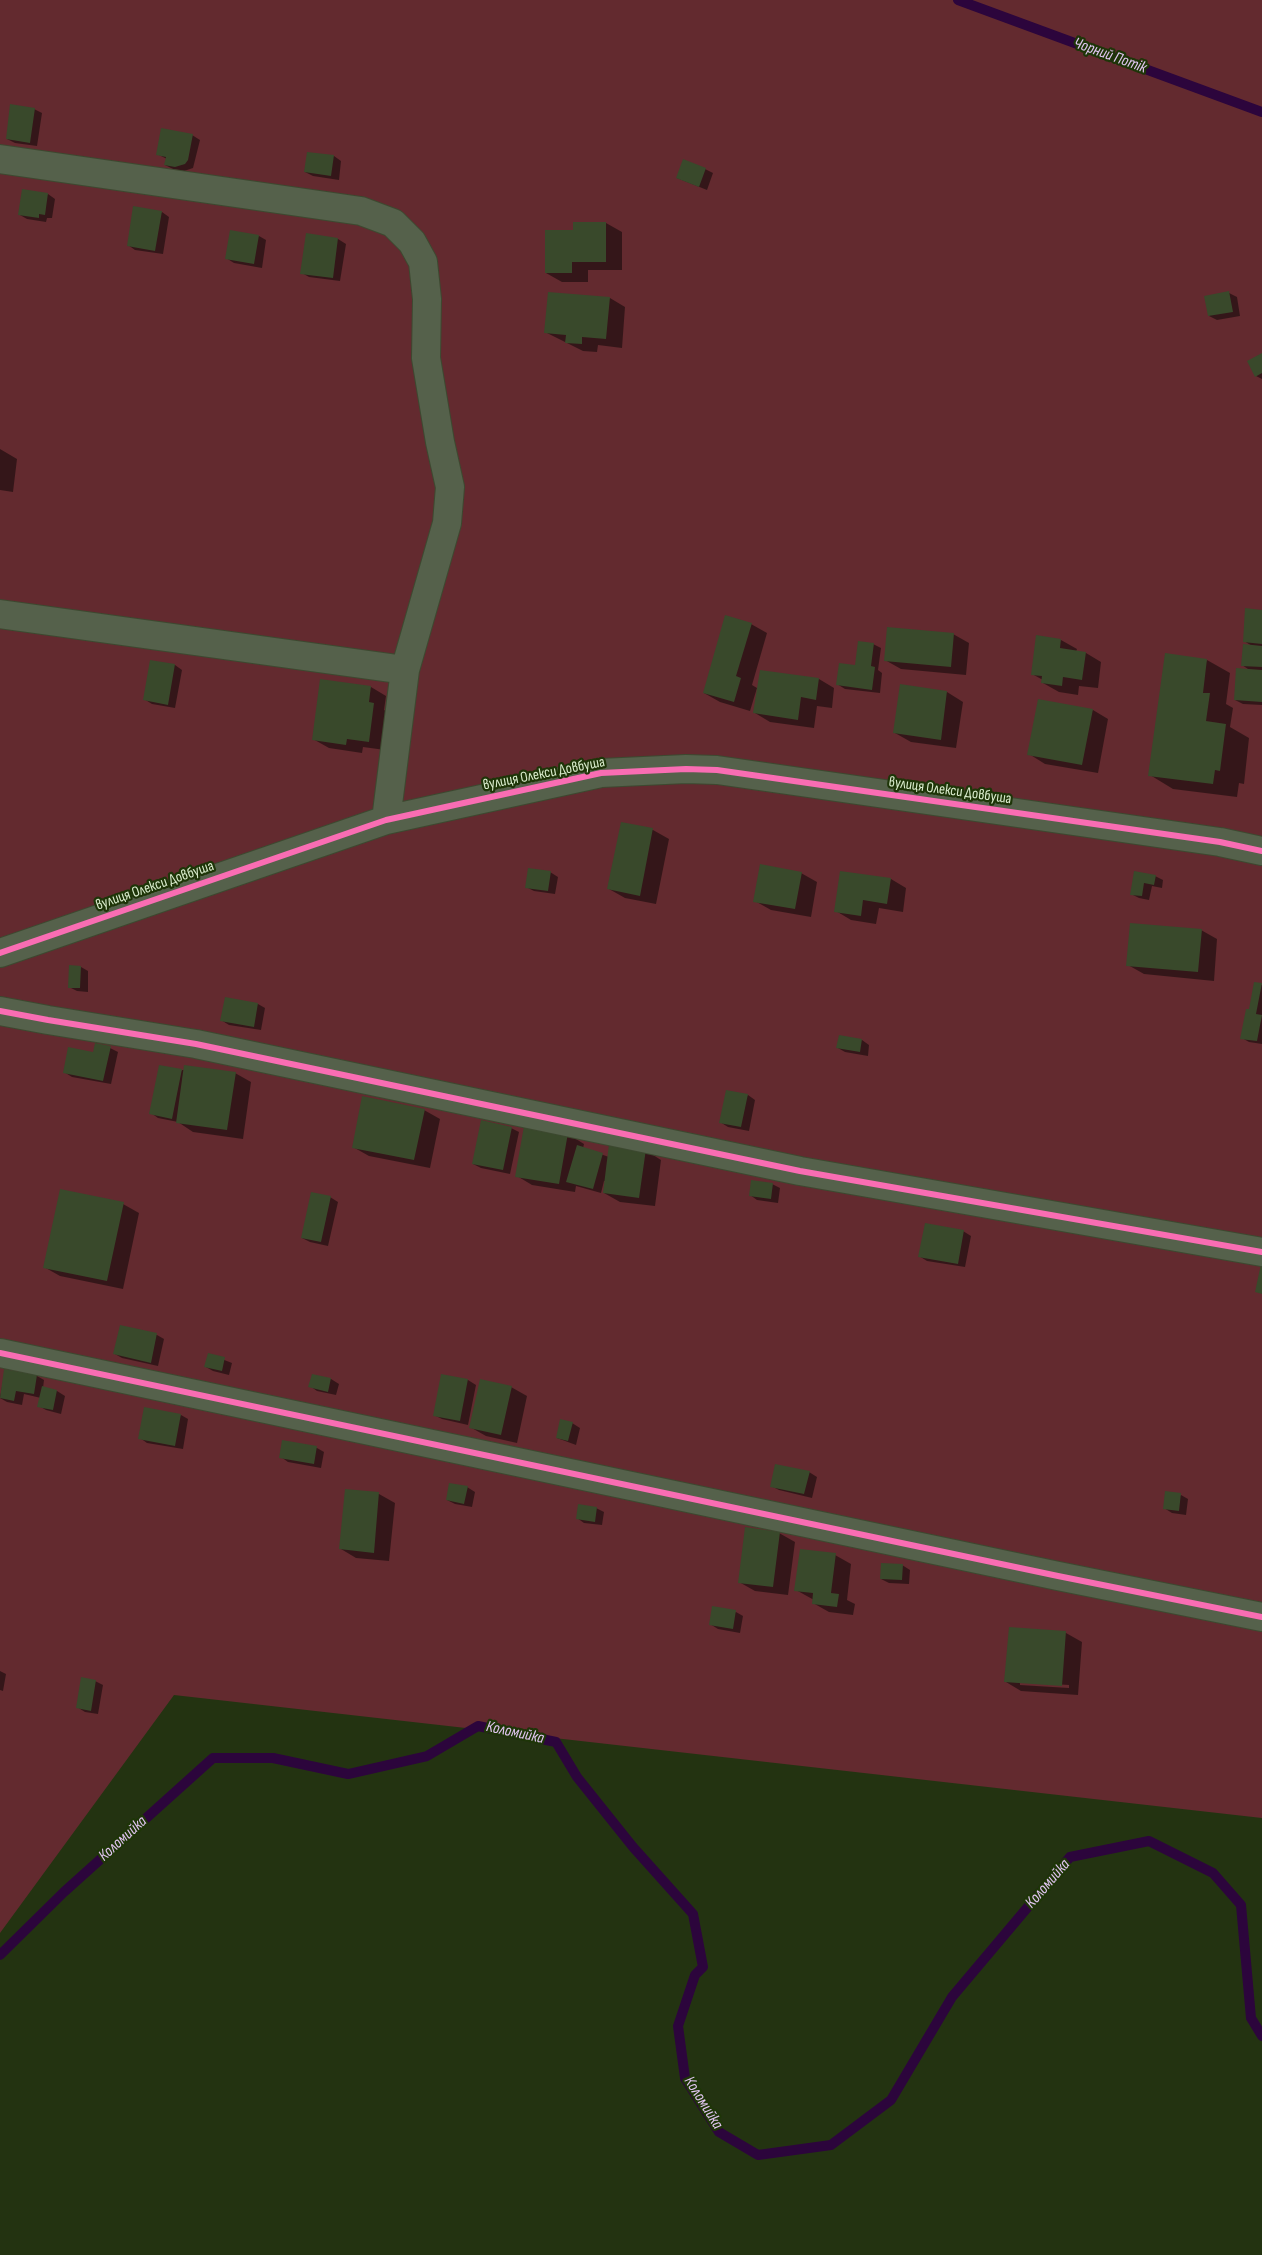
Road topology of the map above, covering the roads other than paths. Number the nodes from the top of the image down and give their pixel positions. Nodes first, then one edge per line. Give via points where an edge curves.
1 (0, 159) edge
2 (0, 614) edge
3 (405, 670) junction
4 (386, 820) junction
5 (1262, 851) edge
6 (0, 953) edge
7 (0, 1011) edge
8 (1262, 1252) edge
9 (0, 1353) edge
10 (1262, 1616) edge

1 - 3 street via 361,211 393,223 412,242 423,262 427,299 426,358 450,486 447,523
2 - 3 street
3 - 4 street
4 - 5 street, вулиця Олекси Довбуша via 602,773 717,770
4 - 6 street, вулиця Олекси Довбуша
7 - 8 street via 196,1044 800,1171
9 - 10 street via 1038,1572

